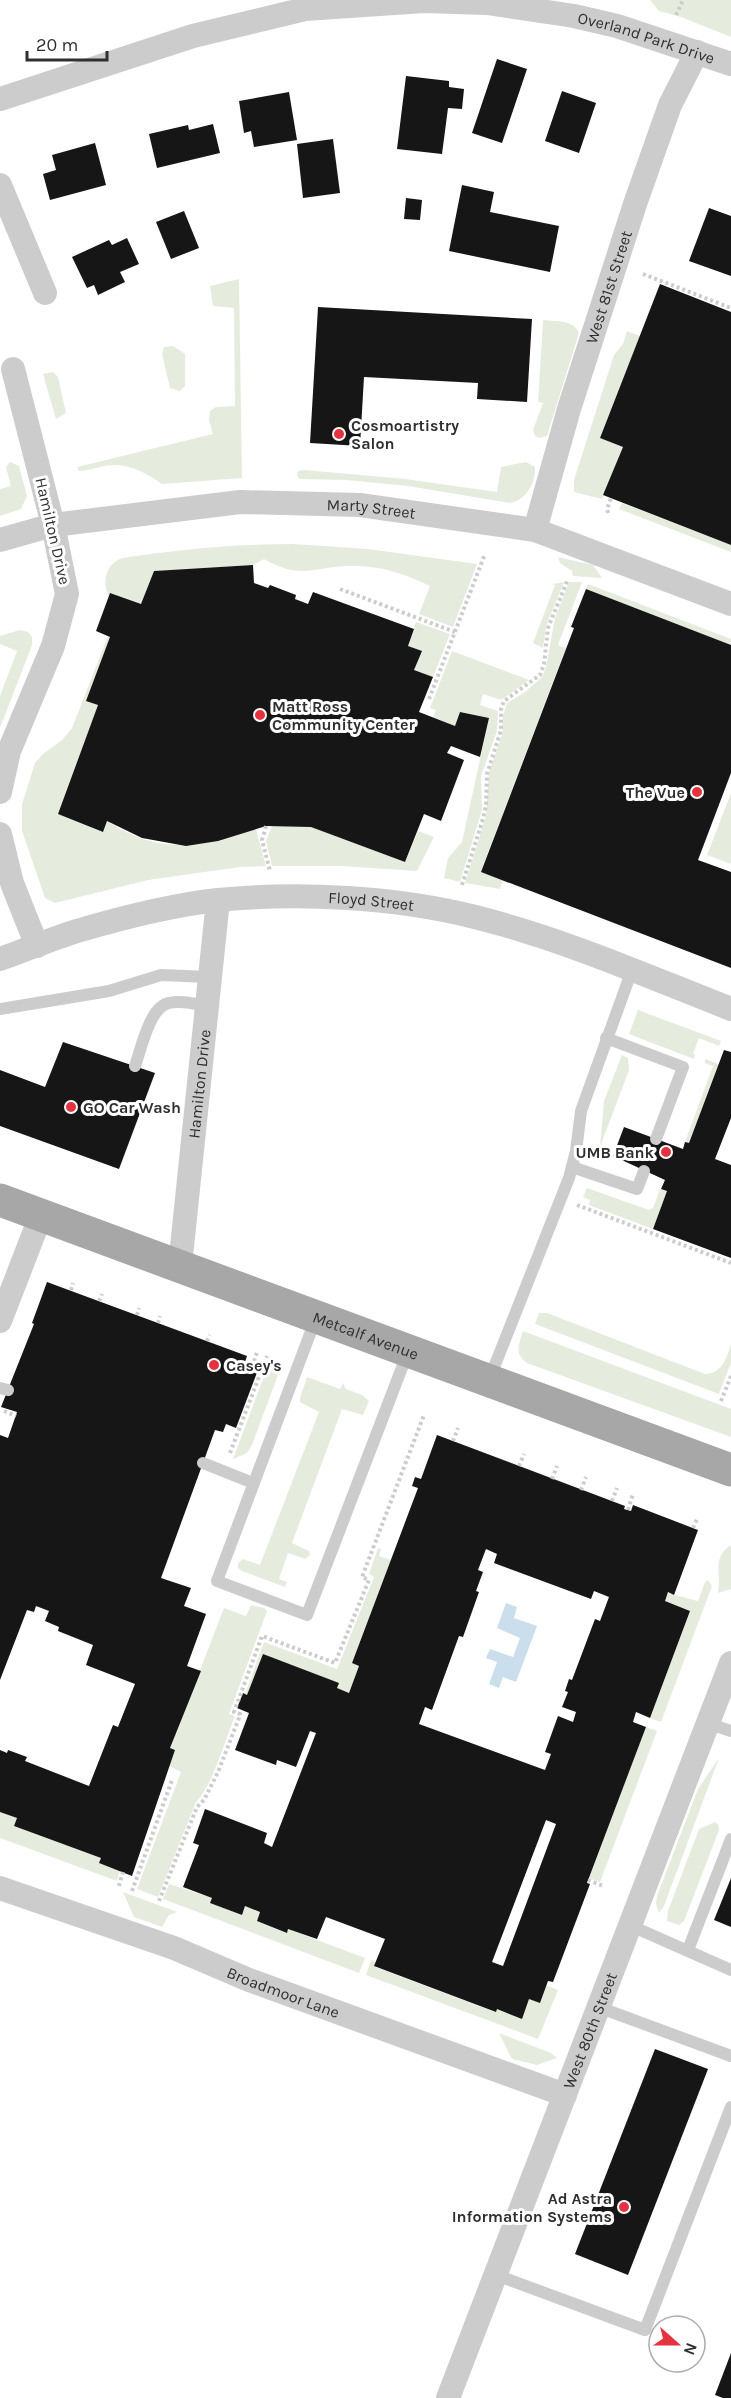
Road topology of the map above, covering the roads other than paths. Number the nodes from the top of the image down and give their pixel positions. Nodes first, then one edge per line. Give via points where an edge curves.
1 (377, 2) edge
2 (697, 52) junction
3 (731, 64) edge
4 (0, 99) edge
5 (0, 185) edge
6 (45, 293) dead end
7 (13, 369) dead end
8 (53, 525) junction
9 (535, 530) junction
10 (0, 540) edge
11 (731, 604) edge
12 (0, 792) edge
13 (0, 834) edge
14 (218, 900) junction
15 (37, 946) junction
16 (0, 959) edge
17 (632, 970) junction
18 (210, 977) junction
19 (207, 1006) junction
20 (0, 1009) edge
21 (731, 1009) edge
22 (606, 1038) junction
23 (135, 1066) dead end
24 (656, 1139) dead end
25 (572, 1167) junction
26 (644, 1171) dead end
27 (0, 1200) edge
28 (41, 1215) junction
29 (180, 1266) junction
30 (1, 1316) edge
31 (316, 1317) junction
32 (408, 1351) junction
33 (489, 1381) junction
34 (203, 1463) dead end
35 (731, 1470) edge
36 (254, 1483) junction
37 (731, 1663) edge
38 (707, 1723) junction
39 (731, 1731) edge
40 (731, 1839) edge
41 (0, 1888) edge
42 (629, 1925) junction
43 (688, 1950) junction
44 (731, 1970) edge
45 (598, 2007) junction
46 (731, 2056) edge
47 (565, 2095) junction
48 (731, 2107) edge
49 (496, 2275) junction
50 (448, 2398) edge

1 - 2 street, Overland Park Drive via 487,3 574,16
1 - 4 street, Overland Park Drive via 305,9 193,36
2 - 3 street, Overland Park Drive
2 - 9 street, West 81st Street via 670,105 635,204 572,399
5 - 6 street
7 - 8 street, Hamilton Drive
8 - 9 street, Marty Street via 240,502 301,502 360,505
8 - 10 street, Marty Street
8 - 12 street, Hamilton Drive via 67,594 53,646 9,752
9 - 11 street, Marty Street
13 - 15 street via 12,883
14 - 15 street, Floyd Street via 132,916
14 - 17 street, Floyd Street via 322,897 403,904 473,916
14 - 18 street, Hamilton Drive
15 - 16 street, Floyd Street
17 - 21 street, Floyd Street
17 - 22 lane
18 - 19 street, Hamilton Drive
18 - 20 lane via 161,975 109,992
19 - 23 lane via 175,1002 161,1005
19 - 29 street, Hamilton Drive
22 - 24 lane via 683,1067
22 - 25 lane via 581,1111
25 - 26 lane via 637,1189
25 - 33 lane
27 - 28 main road, Metcalf Avenue
28 - 29 main road, Metcalf Avenue
28 - 30 street
29 - 31 main road, Metcalf Avenue
31 - 32 main road, Metcalf Avenue
31 - 36 lane
32 - 33 main road, Metcalf Avenue
32 - 36 lane via 308,1615 217,1581
33 - 35 main road, Metcalf Avenue
34 - 36 lane
37 - 38 street, West 80th Street
38 - 39 lane
38 - 42 street, West 80th Street
40 - 43 lane
41 - 47 street, Broadmoor Lane via 174,1948 249,1980
42 - 43 lane
42 - 45 street, West 80th Street
43 - 44 lane
45 - 46 lane
45 - 47 street, West 80th Street
47 - 49 street, West 80th Street
48 - 49 lane via 645,2330
49 - 50 street, West 80th Street

